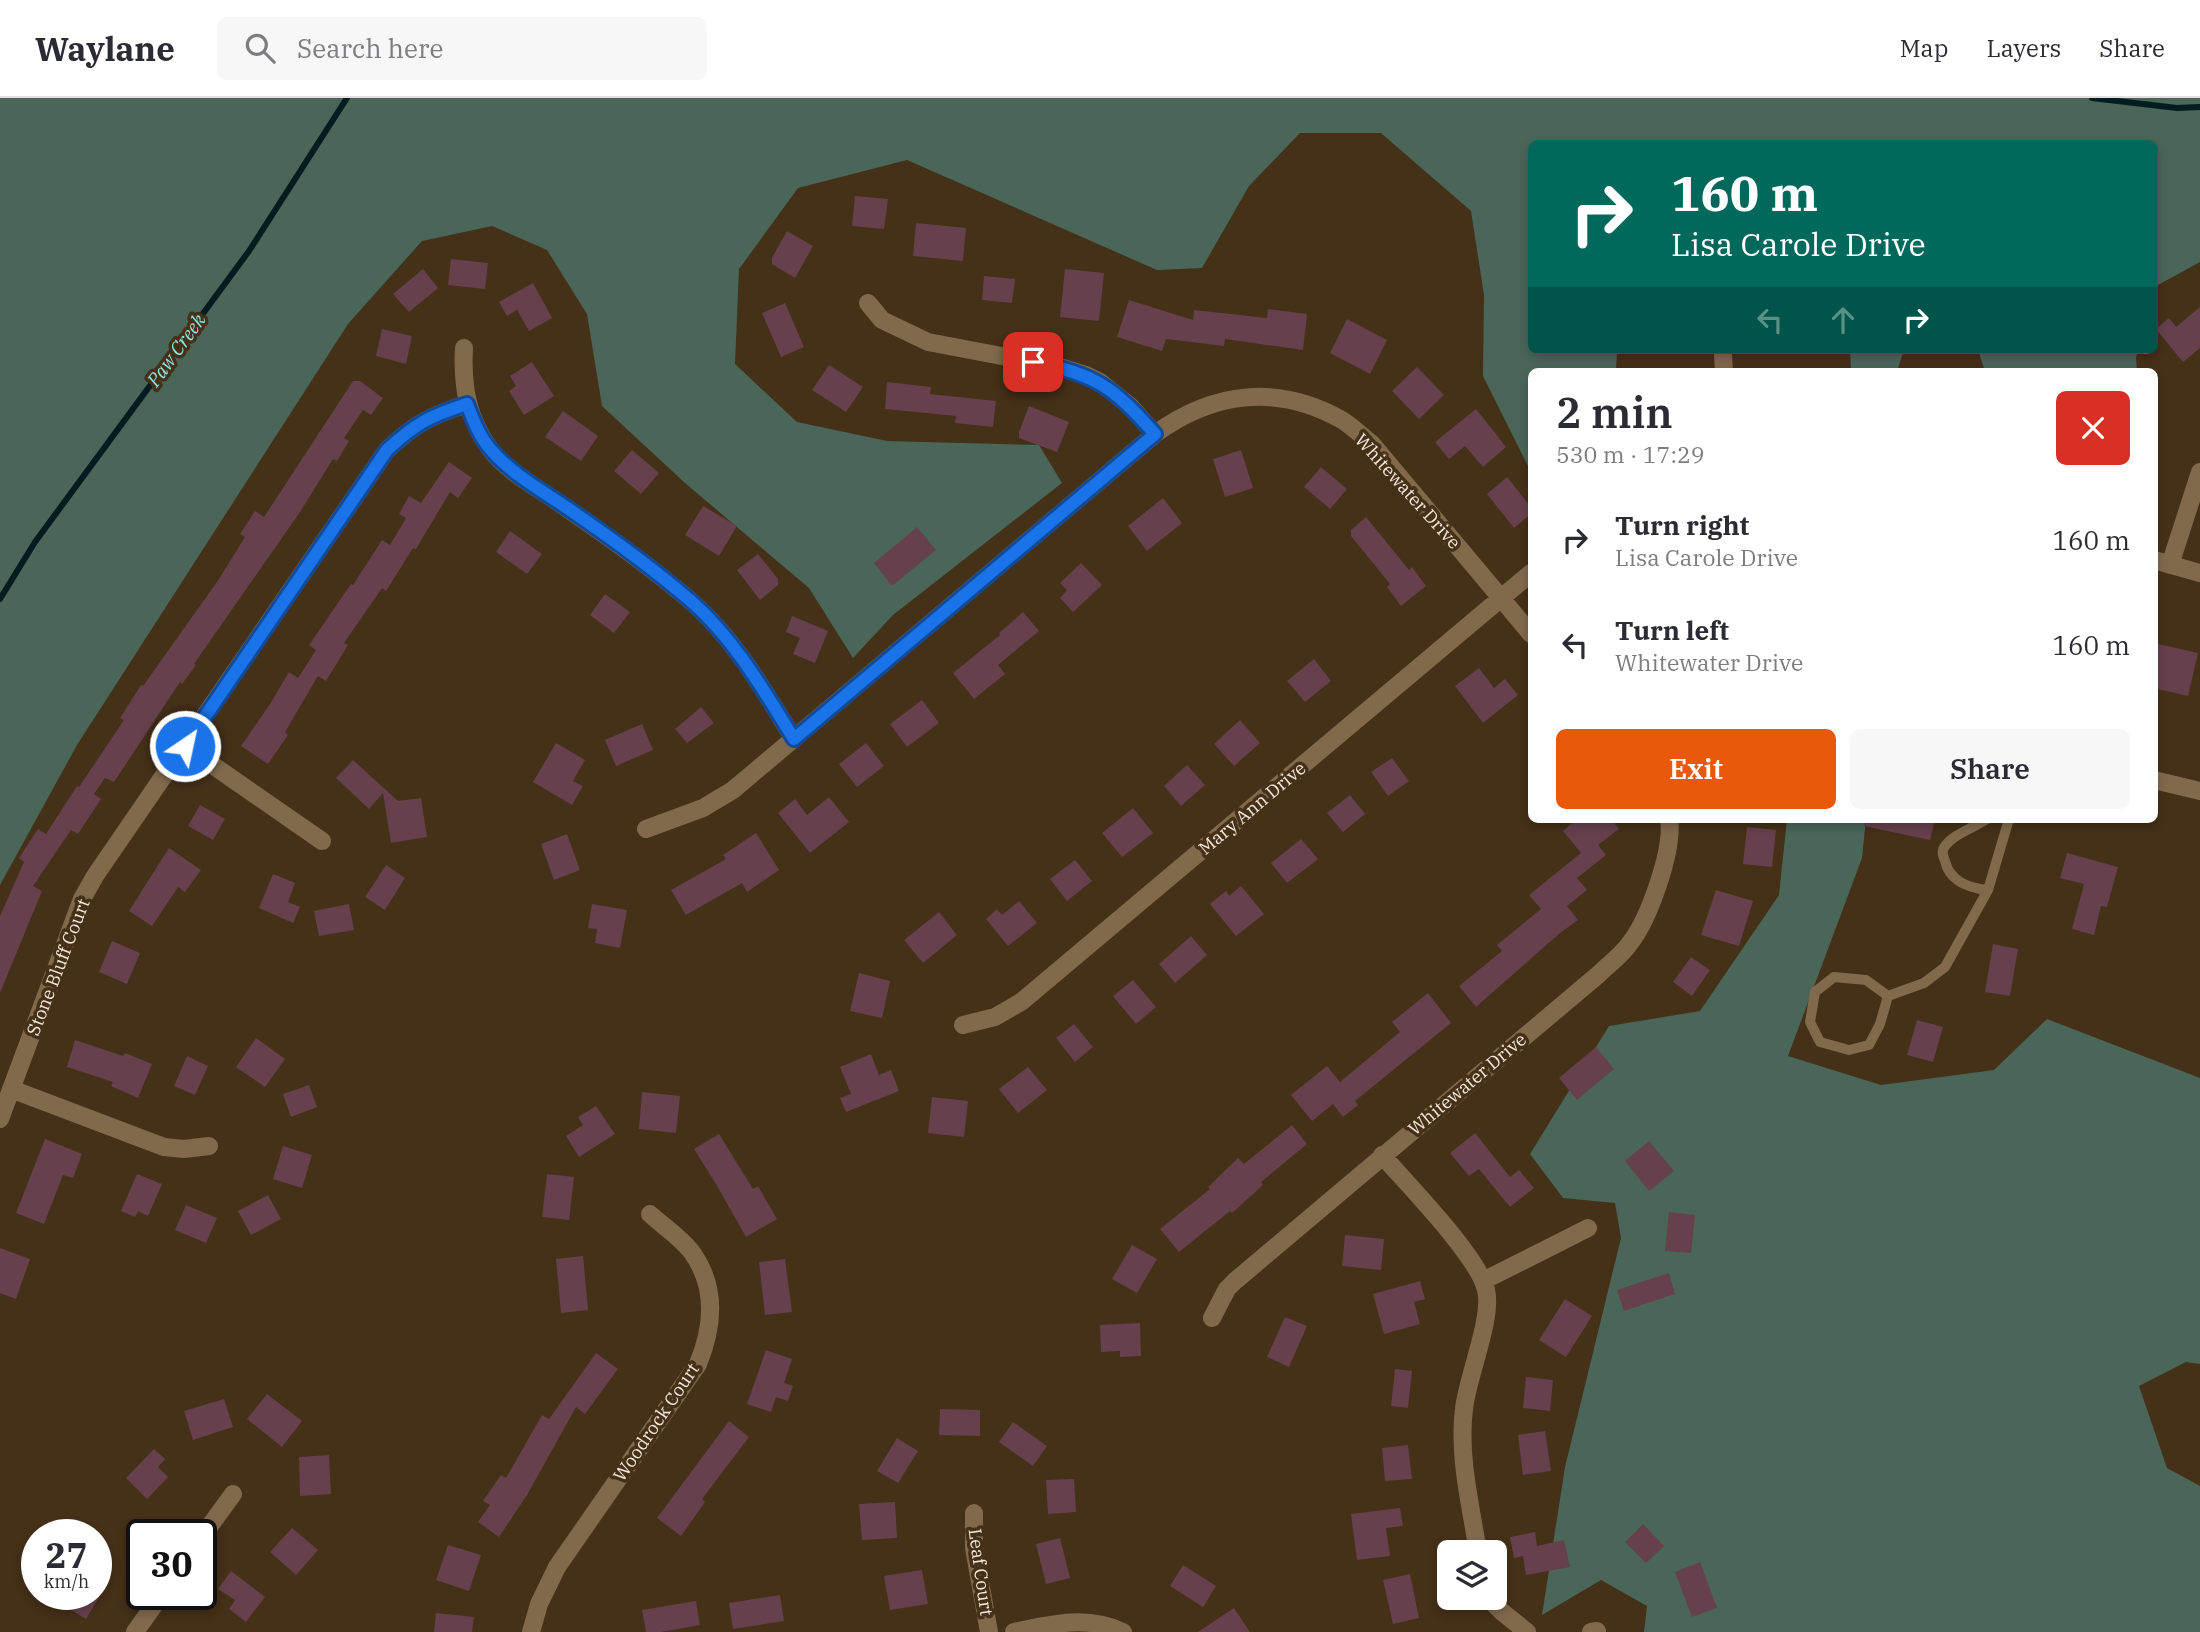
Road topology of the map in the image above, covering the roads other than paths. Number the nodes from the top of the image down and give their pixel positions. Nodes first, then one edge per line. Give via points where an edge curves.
1 (868, 303) dead end
2 (464, 348) dead end
3 (467, 404) junction
4 (1155, 434) junction
5 (2200, 472) edge
6 (2162, 562) edge
7 (2200, 573) edge
8 (1528, 576) edge
9 (1501, 598) junction
10 (1528, 630) edge
11 (794, 739) junction
12 (185, 746) junction
13 (2158, 781) edge
14 (2200, 792) edge
15 (1669, 823) edge
16 (1980, 823) edge
17 (2008, 823) edge
18 (646, 829) dead end
19 (322, 841) dead end
20 (1988, 890) junction
21 (1888, 996) junction
22 (963, 1025) dead end
23 (11, 1089) junction
24 (0, 1119) edge
25 (209, 1146) dead end
26 (1382, 1155) junction
27 (650, 1214) dead end
28 (1588, 1228) dead end
29 (1483, 1281) junction
30 (1212, 1318) dead end
31 (233, 1494) dead end
32 (974, 1513) dead end
33 (215, 1519) edge
34 (1476, 1540) edge
35 (151, 1610) edge
36 (1500, 1610) edge
37 (135, 1632) edge
38 (531, 1632) edge
39 (989, 1632) edge
40 (1014, 1632) edge
41 (1123, 1632) edge
42 (1527, 1632) edge

1 - 4 street via 882,320 928,342 1086,375 1130,406
2 - 3 street
3 - 11 street via 490,449 509,468 610,537 712,622 745,662
3 - 12 street, Stone Bluff Court via 433,415 387,450
4 - 9 street, Whitewater Drive via 1175,419 1221,401 1285,399 1318,408 1372,444
4 - 11 street, Whitewater Drive
5 - 6 street
6 - 7 street
8 - 9 street, Mary Ann Drive
9 - 10 street, Whitewater Drive
9 - 22 street, Mary Ann Drive via 1021,1002 981,1023
11 - 18 street, Whitewater Drive via 733,790 703,808
12 - 19 street
12 - 23 street, Stone Bluff Court via 82,899
13 - 14 street
15 - 26 street, Whitewater Drive via 1666,856 1652,901 1629,945
16 - 20 lane via 1956,836 1942,852 1955,879 1969,888
17 - 20 lane
20 - 21 lane via 1945,967 1924,982
21 - 21 lane via 1866,980 1834,977 1815,992 1810,1022 1820,1042 1849,1050 1869,1045
23 - 24 street, Stone Bluff Court
23 - 25 street via 164,1147
26 - 29 street via 1455,1239
26 - 30 street, Whitewater Drive via 1235,1280
27 - 38 street, Woodrock Court via 690,1249 703,1271 711,1303 707,1342 698,1364 557,1567
28 - 29 street
29 - 34 street via 1485,1316 1462,1432
31 - 33 street
32 - 39 street, Leaf Court via 974,1548
35 - 37 street
36 - 42 street
40 - 41 street via 1086,1622

